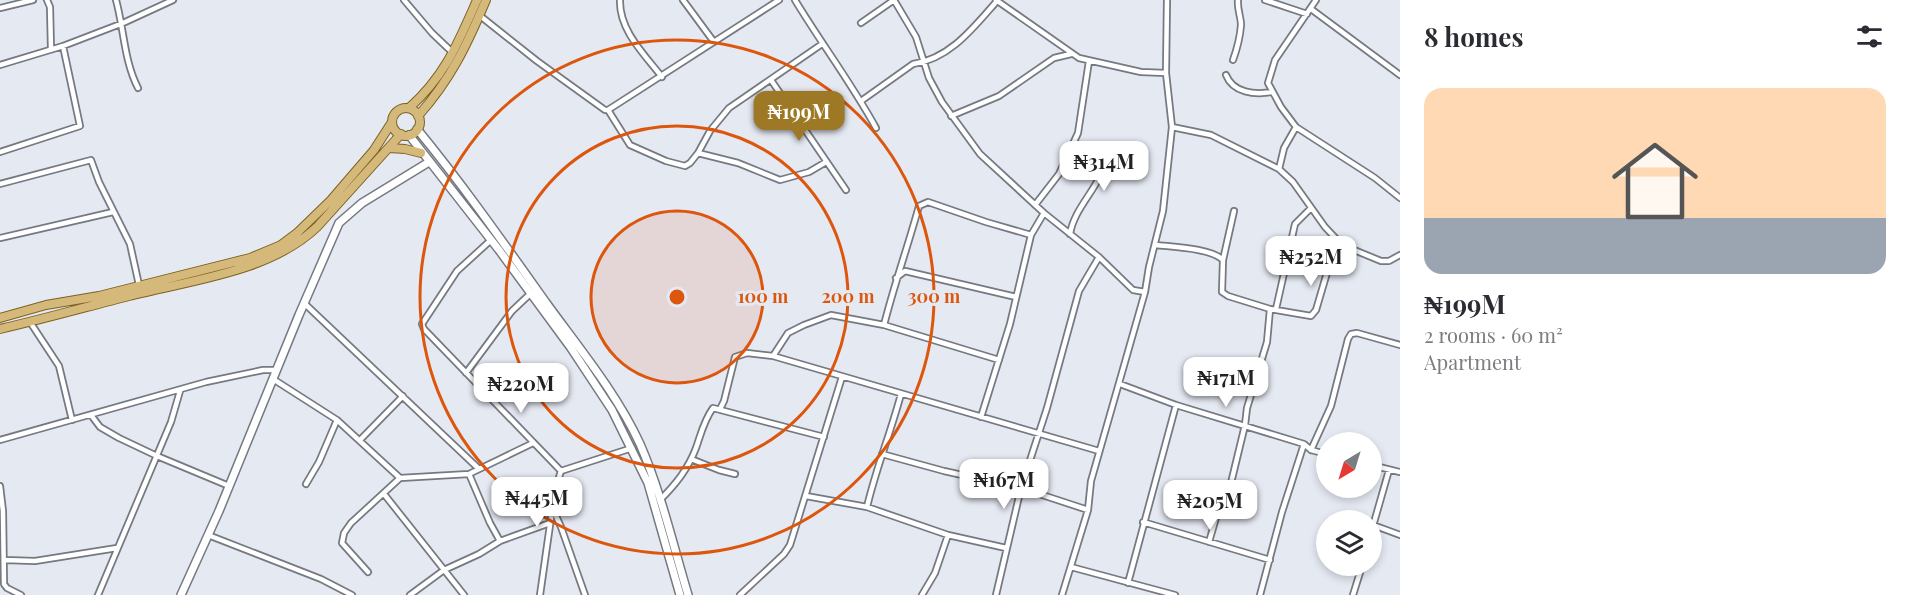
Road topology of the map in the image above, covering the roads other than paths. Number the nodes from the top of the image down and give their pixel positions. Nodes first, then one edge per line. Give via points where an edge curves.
1 (33, 0) edge
2 (47, 0) edge
3 (116, 0) edge
4 (173, 0) edge
5 (404, 0) edge
6 (477, 0) edge
7 (486, 0) edge
8 (620, 0) edge
9 (683, 0) edge
10 (779, 0) edge
11 (795, 0) edge
12 (1167, 0) edge
13 (1238, 0) edge
14 (1265, 0) edge
15 (1316, 0) edge
16 (997, 1) edge
17 (19, 2) edge
18 (0, 8) edge
19 (1309, 11) junction
20 (479, 15) junction
21 (123, 23) junction
22 (861, 23) dead end
23 (458, 41) junction
24 (714, 42) junction
25 (467, 44) junction
26 (822, 44) junction
27 (63, 46) junction
28 (51, 49) junction
29 (453, 52) junction
30 (1071, 54) junction
31 (1233, 60) dead end
32 (1089, 61) junction
33 (923, 63) junction
34 (0, 65) edge
35 (1166, 73) junction
36 (1226, 75) dead end
37 (1400, 75) edge
38 (662, 77) junction
39 (771, 80) junction
40 (138, 88) dead end
41 (1272, 92) junction
42 (861, 101) junction
43 (409, 108) junction
44 (608, 110) junction
45 (418, 116) junction
46 (951, 116) junction
47 (392, 122) junction
48 (1172, 127) junction
49 (1296, 127) junction
50 (876, 128) dead end
51 (417, 129) junction
52 (405, 135) junction
53 (1105, 147) dead end
54 (389, 148) junction
55 (0, 152) edge
56 (421, 153) junction
57 (698, 153) junction
58 (429, 162) junction
59 (826, 162) junction
60 (1279, 169) junction
61 (0, 183) edge
62 (846, 190) dead end
63 (1400, 198) edge
64 (1035, 205) junction
65 (1311, 208) junction
66 (1234, 211) dead end
67 (113, 212) junction
68 (1044, 213) junction
69 (1070, 234) junction
70 (1031, 235) junction
71 (0, 238) edge
72 (491, 240) junction
73 (1342, 244) junction
74 (1156, 245) junction
75 (1400, 255) edge
76 (1100, 257) junction
77 (1223, 260) junction
78 (896, 278) junction
79 (139, 285) junction
80 (1145, 292) junction
81 (530, 294) junction
82 (1016, 297) junction
83 (304, 303) junction
84 (1270, 309) junction
85 (1276, 309) junction
86 (0, 318) edge
87 (30, 322) junction
88 (884, 325) junction
89 (0, 329) edge
90 (1400, 345) edge
91 (773, 357) junction
92 (999, 360) junction
93 (277, 370) junction
94 (466, 373) junction
95 (842, 377) junction
96 (273, 379) junction
97 (1120, 384) junction
98 (180, 391) junction
99 (901, 394) junction
100 (403, 396) junction
101 (1176, 405) junction
102 (720, 409) junction
103 (91, 415) junction
104 (981, 417) junction
105 (72, 420) junction
106 (337, 420) junction
107 (1245, 425) junction
108 (1038, 432) junction
109 (824, 437) junction
110 (0, 440) edge
111 (360, 440) junction
112 (533, 443) junction
113 (1304, 444) junction
114 (632, 448) junction
115 (1311, 450) junction
116 (1100, 451) junction
117 (1316, 451) edge
118 (882, 454) junction
119 (157, 456) junction
120 (691, 459) junction
121 (1382, 468) edge
122 (479, 469) junction
123 (1389, 470) junction
124 (561, 471) junction
125 (1400, 472) edge
126 (470, 474) junction
127 (735, 474) dead end
128 (400, 478) junction
129 (306, 484) dead end
130 (0, 486) edge
131 (229, 486) junction
132 (1021, 488) junction
133 (384, 494) junction
134 (806, 495) junction
135 (660, 500) junction
136 (552, 507) junction
137 (867, 507) junction
138 (1088, 510) junction
139 (1377, 510) edge
140 (1, 512) edge
141 (1143, 522) junction
142 (550, 523) junction
143 (1382, 528) edge
144 (207, 535) junction
145 (948, 535) junction
146 (1400, 535) edge
147 (500, 541) junction
148 (1209, 542) junction
149 (117, 548) junction
150 (1006, 548) junction
151 (4, 560) junction
152 (1270, 560) junction
153 (1071, 567) junction
154 (444, 570) junction
155 (368, 572) dead end
156 (1359, 576) edge
157 (1128, 583) junction
158 (21, 595) edge
159 (98, 595) edge
160 (181, 595) edge
161 (352, 595) edge
162 (410, 595) edge
163 (464, 595) edge
164 (540, 595) edge
165 (585, 595) edge
166 (680, 595) edge
167 (688, 595) edge
168 (740, 595) edge
169 (922, 595) edge
170 (996, 595) edge
171 (1062, 595) edge
172 (1175, 595) edge
173 (1260, 595) edge
174 (1353, 595) edge

1 - 17 street
2 - 28 street
3 - 21 street
4 - 21 street
5 - 29 street
6 - 23 main road
7 - 20 main road
8 - 38 street via 627,30
9 - 24 street
10 - 24 street
11 - 26 street
12 - 35 street
13 - 31 street via 1240,40
14 - 19 street
15 - 19 street
16 - 30 street
16 - 33 street via 968,35
17 - 18 street
19 - 37 street
19 - 41 street via 1275,60 1268,83
20 - 25 main road
20 - 44 street
21 - 27 street
21 - 40 street via 128,60
22 - 33 street via 894,0 916,37
23 - 25 main road
23 - 29 main road
24 - 38 street
25 - 45 main road via 448,79
26 - 39 street
26 - 42 street
27 - 28 street
27 - 55 street via 80,126
28 - 34 street
29 - 43 main road via 438,79
30 - 32 street
30 - 46 street via 1054,58 999,96
32 - 35 street
32 - 64 street via 1078,133 1059,174
33 - 42 street via 914,64
33 - 46 street
35 - 48 street
36 - 41 street via 1241,91
38 - 44 street
39 - 57 street via 729,108
39 - 59 street
41 - 49 street
42 - 50 street
43 - 45 main road
43 - 47 main road via 395,113
44 - 57 street via 636,149 685,166
45 - 51 main road
46 - 64 street via 980,154
47 - 52 main road
47 - 79 main road via 374,150 331,200 281,245 250,258
48 - 60 street via 1211,135
48 - 74 street
49 - 60 street via 1284,148
49 - 63 street
51 - 52 main road
51 - 135 main road via 448,166 615,400 640,444
52 - 54 main road
52 - 56 main road
53 - 69 street via 1106,159 1099,179 1082,202
54 - 56 main road
54 - 87 main road via 305,239 274,257
56 - 58 main road
57 - 59 street via 738,163 780,180 809,172
58 - 72 main road
58 - 83 main road via 362,203 339,223
59 - 62 street
60 - 65 street
61 - 67 street via 91,160
64 - 68 street
65 - 73 street
65 - 85 street via 1294,224
66 - 77 street
67 - 71 street
67 - 79 street via 130,244
68 - 69 street
68 - 70 street
69 - 76 street
70 - 78 street via 923,203
70 - 82 street
72 - 81 main road
72 - 94 street via 457,271 422,324
73 - 75 street via 1381,261
73 - 85 street via 1331,259 1311,316
74 - 77 street via 1194,250
74 - 80 street
76 - 80 street via 1133,290
76 - 108 street via 1079,291
77 - 84 street via 1222,292
78 - 82 street via 905,271
78 - 88 street
79 - 86 main road
80 - 97 street
81 - 94 street via 512,311
81 - 114 main road via 571,348
82 - 92 street
83 - 93 main road
83 - 100 street
84 - 85 street
84 - 107 street via 1267,342
87 - 89 main road
87 - 105 street via 59,366
88 - 91 street via 831,315 788,333
88 - 92 street
90 - 115 street via 1351,334 1331,406
91 - 95 street
91 - 102 street via 747,353 735,357
92 - 104 street
93 - 96 main road
93 - 98 street via 206,382
94 - 112 street
95 - 99 street
95 - 109 street
96 - 106 street
96 - 131 main road
97 - 101 street
97 - 116 street
98 - 103 street
98 - 119 street
99 - 104 street
99 - 118 street
100 - 111 street
100 - 122 street
101 - 107 street
101 - 141 street
102 - 109 street
102 - 120 street via 713,408 708,414
103 - 105 street
103 - 119 street via 100,427
104 - 108 street
105 - 110 street
106 - 111 street
106 - 129 street via 320,462
107 - 113 street
107 - 148 street via 1231,483 1222,497
108 - 116 street
108 - 132 street
109 - 134 street
111 - 128 street
112 - 122 street
112 - 124 street
113 - 115 street
113 - 152 street
114 - 124 street
114 - 166 main road via 648,483
115 - 117 street
116 - 138 street
118 - 132 street
118 - 137 street
119 - 131 street
119 - 149 street
120 - 127 street
120 - 135 street
121 - 123 street
122 - 126 street
123 - 125 street
123 - 139 street
124 - 136 street
126 - 128 street
126 - 147 street
128 - 133 street
130 - 140 street
131 - 144 main road
132 - 138 street
132 - 150 street
133 - 154 street
133 - 155 street via 366,507 344,533 342,543
134 - 137 street
134 - 168 street via 790,545
135 - 167 main road
136 - 142 street
136 - 165 street
137 - 145 street
138 - 153 street
140 - 151 street
141 - 148 street
141 - 157 street
142 - 147 street
142 - 164 street
143 - 146 street
144 - 160 main road
144 - 161 street
145 - 150 street
145 - 169 street via 935,573
147 - 154 street
148 - 152 street
149 - 151 street via 43,561
149 - 159 street
150 - 170 street
151 - 158 street via 5,587
152 - 173 street
153 - 157 street
153 - 171 street
154 - 162 street
154 - 163 street
156 - 174 street
157 - 172 street

